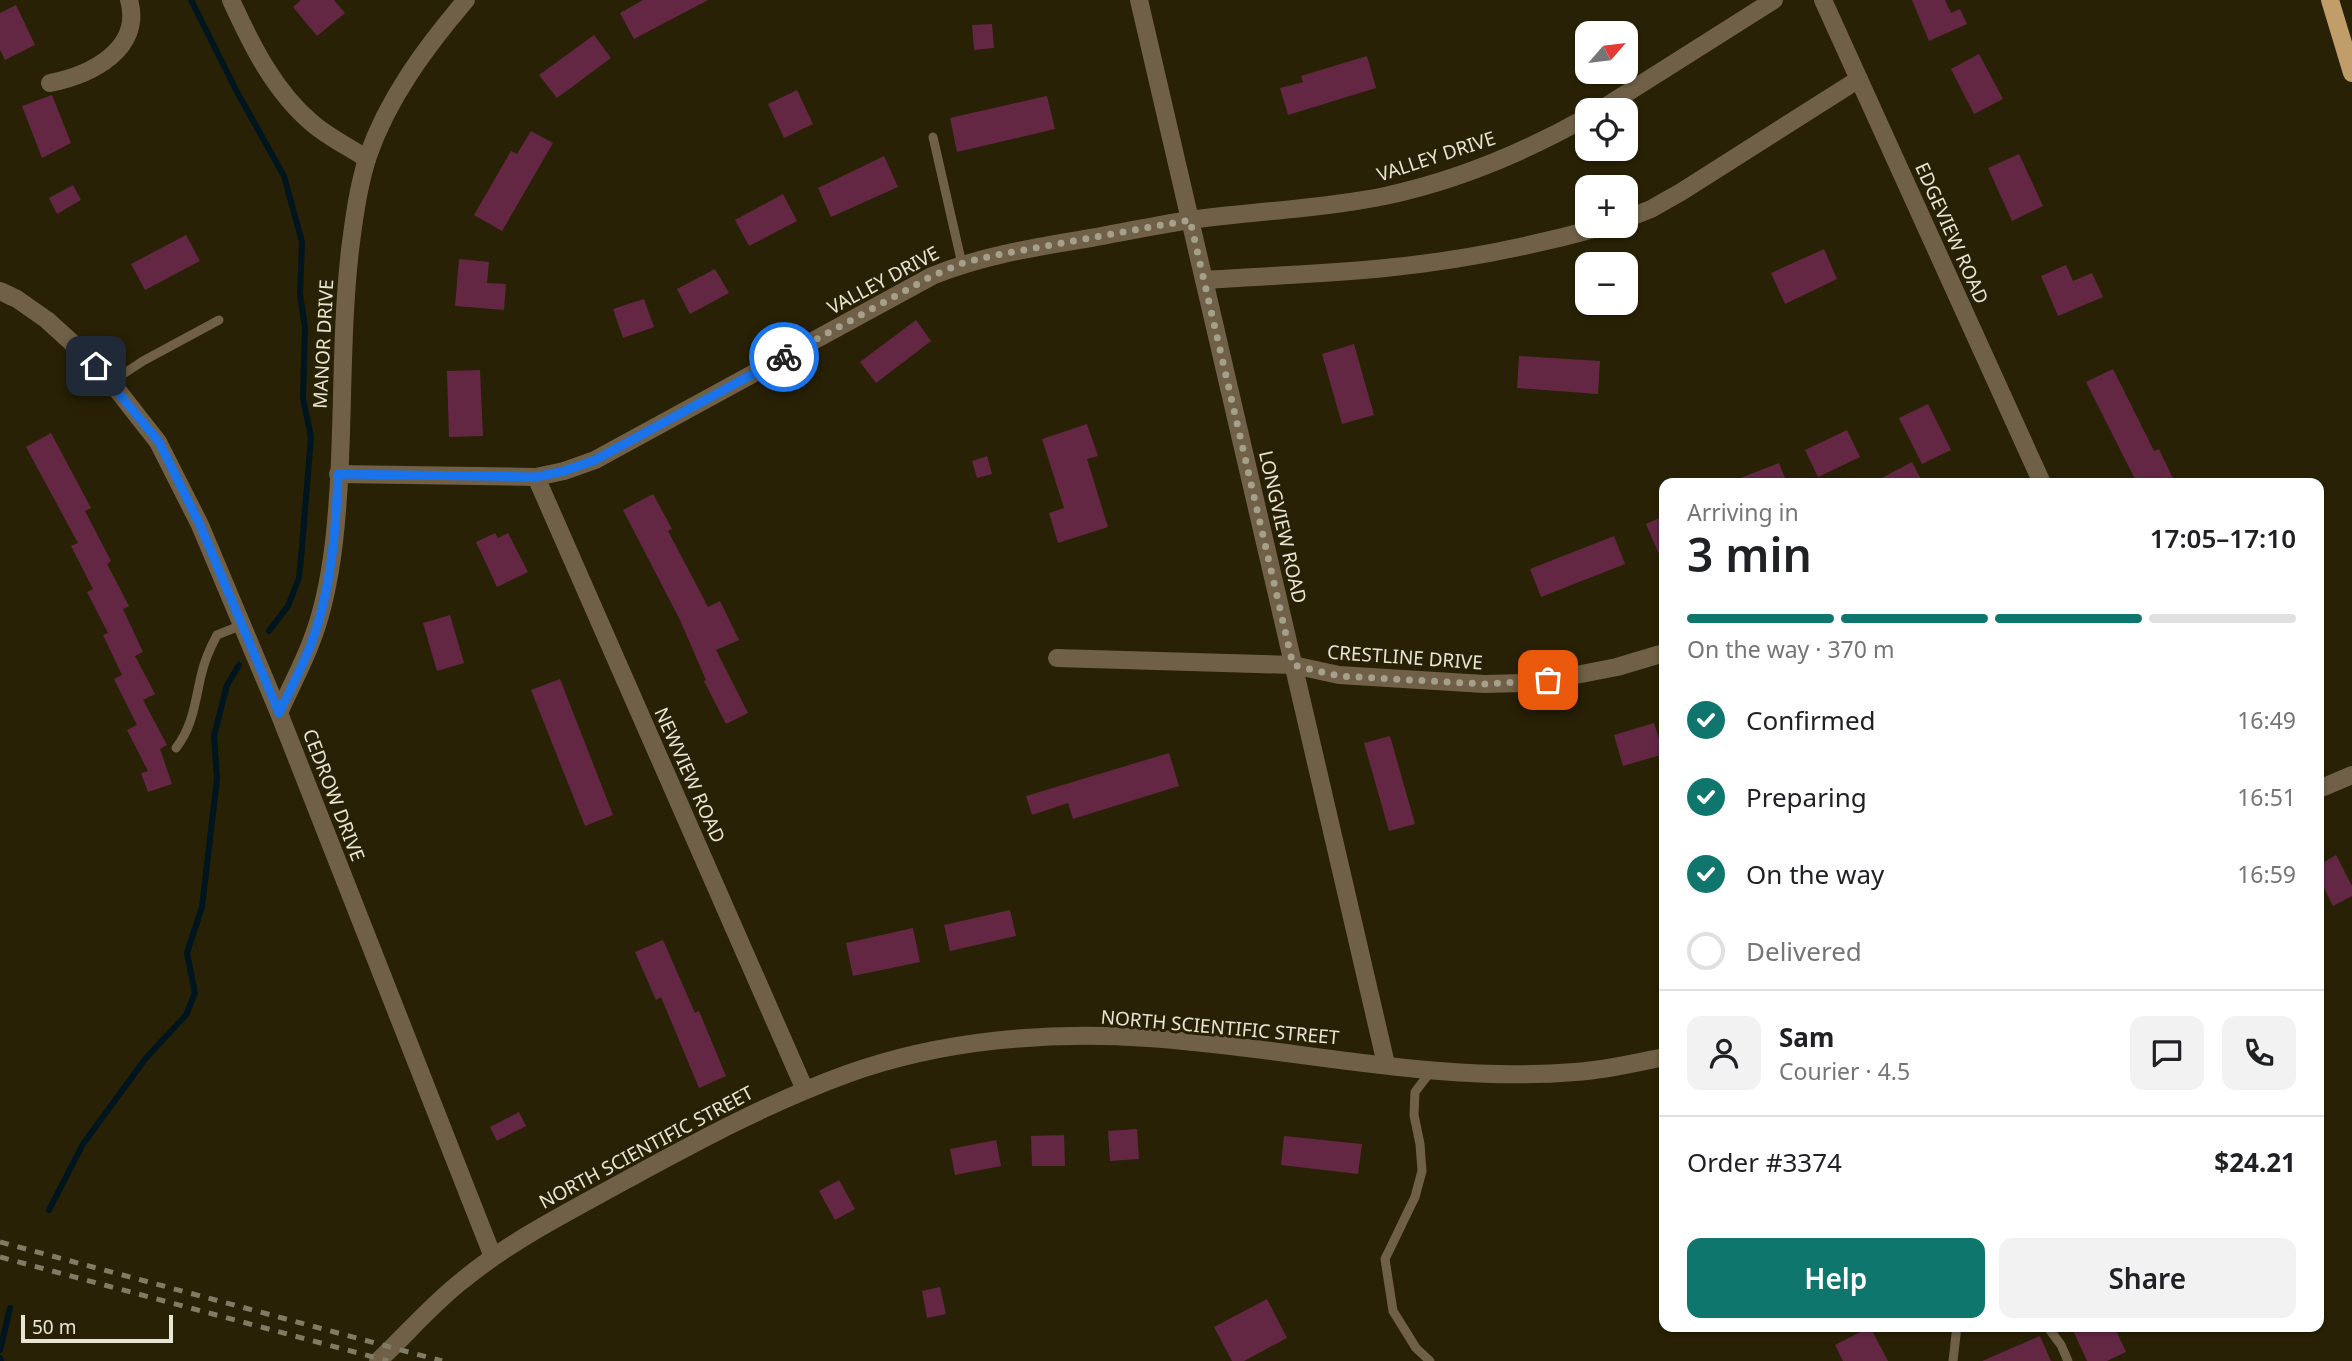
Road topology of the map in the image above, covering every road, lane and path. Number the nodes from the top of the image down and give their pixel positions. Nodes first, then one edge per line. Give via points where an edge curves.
1 (129, 0) edge
2 (231, 0) edge
3 (466, 0) edge
4 (1139, 0) edge
5 (1774, 0) edge
6 (1823, 0) edge
7 (2330, 0) edge
8 (2352, 73) edge
9 (1859, 79) junction
10 (50, 83) dead end
11 (1619, 98) edge
12 (1575, 123) edge
13 (933, 137) dead end
14 (367, 159) junction
15 (1638, 214) edge
16 (1190, 220) junction
17 (1575, 234) edge
18 (962, 264) junction
19 (1204, 280) junction
20 (0, 291) edge
21 (219, 320) dead end
22 (111, 382) junction
23 (338, 474) junction
24 (536, 477) junction
25 (2040, 478) edge
26 (242, 625) junction
27 (1659, 655) edge
28 (1057, 658) dead end
29 (1293, 665) junction
30 (279, 713) junction
31 (176, 748) dead end
32 (2352, 775) edge
33 (2324, 787) edge
34 (1659, 1058) edge
35 (1386, 1064) junction
36 (1432, 1070) junction
37 (805, 1090) junction
38 (493, 1257) junction
39 (1956, 1332) edge
40 (2051, 1332) edge
41 (378, 1361) edge
42 (1430, 1361) edge
43 (1953, 1361) edge
44 (2068, 1361) edge

1 - 10 street via 130,35 109,58 71,79
2 - 14 street via 290,103 314,125
3 - 14 street, MANOR DRIVE via 407,78
4 - 16 street, LONGVIEW ROAD
5 - 11 street
6 - 9 street, EDGEVIEW ROAD
7 - 8 main road
9 - 15 street via 1681,192
9 - 25 street, EDGEVIEW ROAD
12 - 16 street, VALLEY DRIVE via 1488,164 1387,195
13 - 18 lane
14 - 23 street, MANOR DRIVE via 347,281
16 - 18 street, VALLEY DRIVE
16 - 19 street, LONGVIEW ROAD
17 - 19 street via 1453,260
18 - 24 street, VALLEY DRIVE via 932,276 595,460
19 - 29 street, LONGVIEW ROAD
20 - 22 street, CEDROW DRIVE via 47,320
21 - 22 lane
22 - 26 street, CEDROW DRIVE via 159,442
23 - 24 street, VALLEY DRIVE
23 - 30 street, MANOR DRIVE via 333,544 319,618
24 - 37 street, NEWVIEW ROAD
26 - 30 street, CEDROW DRIVE
26 - 31 lane via 217,635 201,675 194,715
27 - 29 street, CRESTLINE DRIVE via 1572,677 1524,683 1339,676
28 - 29 street, CRESTLINE DRIVE
29 - 35 street, LONGVIEW ROAD
30 - 38 street, CEDROW DRIVE
32 - 33 street
34 - 36 street, NORTH SCIENTIFIC STREET via 1574,1072
35 - 36 street, NORTH SCIENTIFIC STREET
35 - 37 street, NORTH SCIENTIFIC STREET via 1149,1038 1052,1036 949,1048
36 - 42 lane via 1415,1092 1422,1171 1415,1197 1385,1259 1393,1311 1416,1348
37 - 38 street, NORTH SCIENTIFIC STREET via 698,1141
38 - 41 street, NORTH SCIENTIFIC STREET via 434,1304
39 - 43 lane
40 - 44 lane

